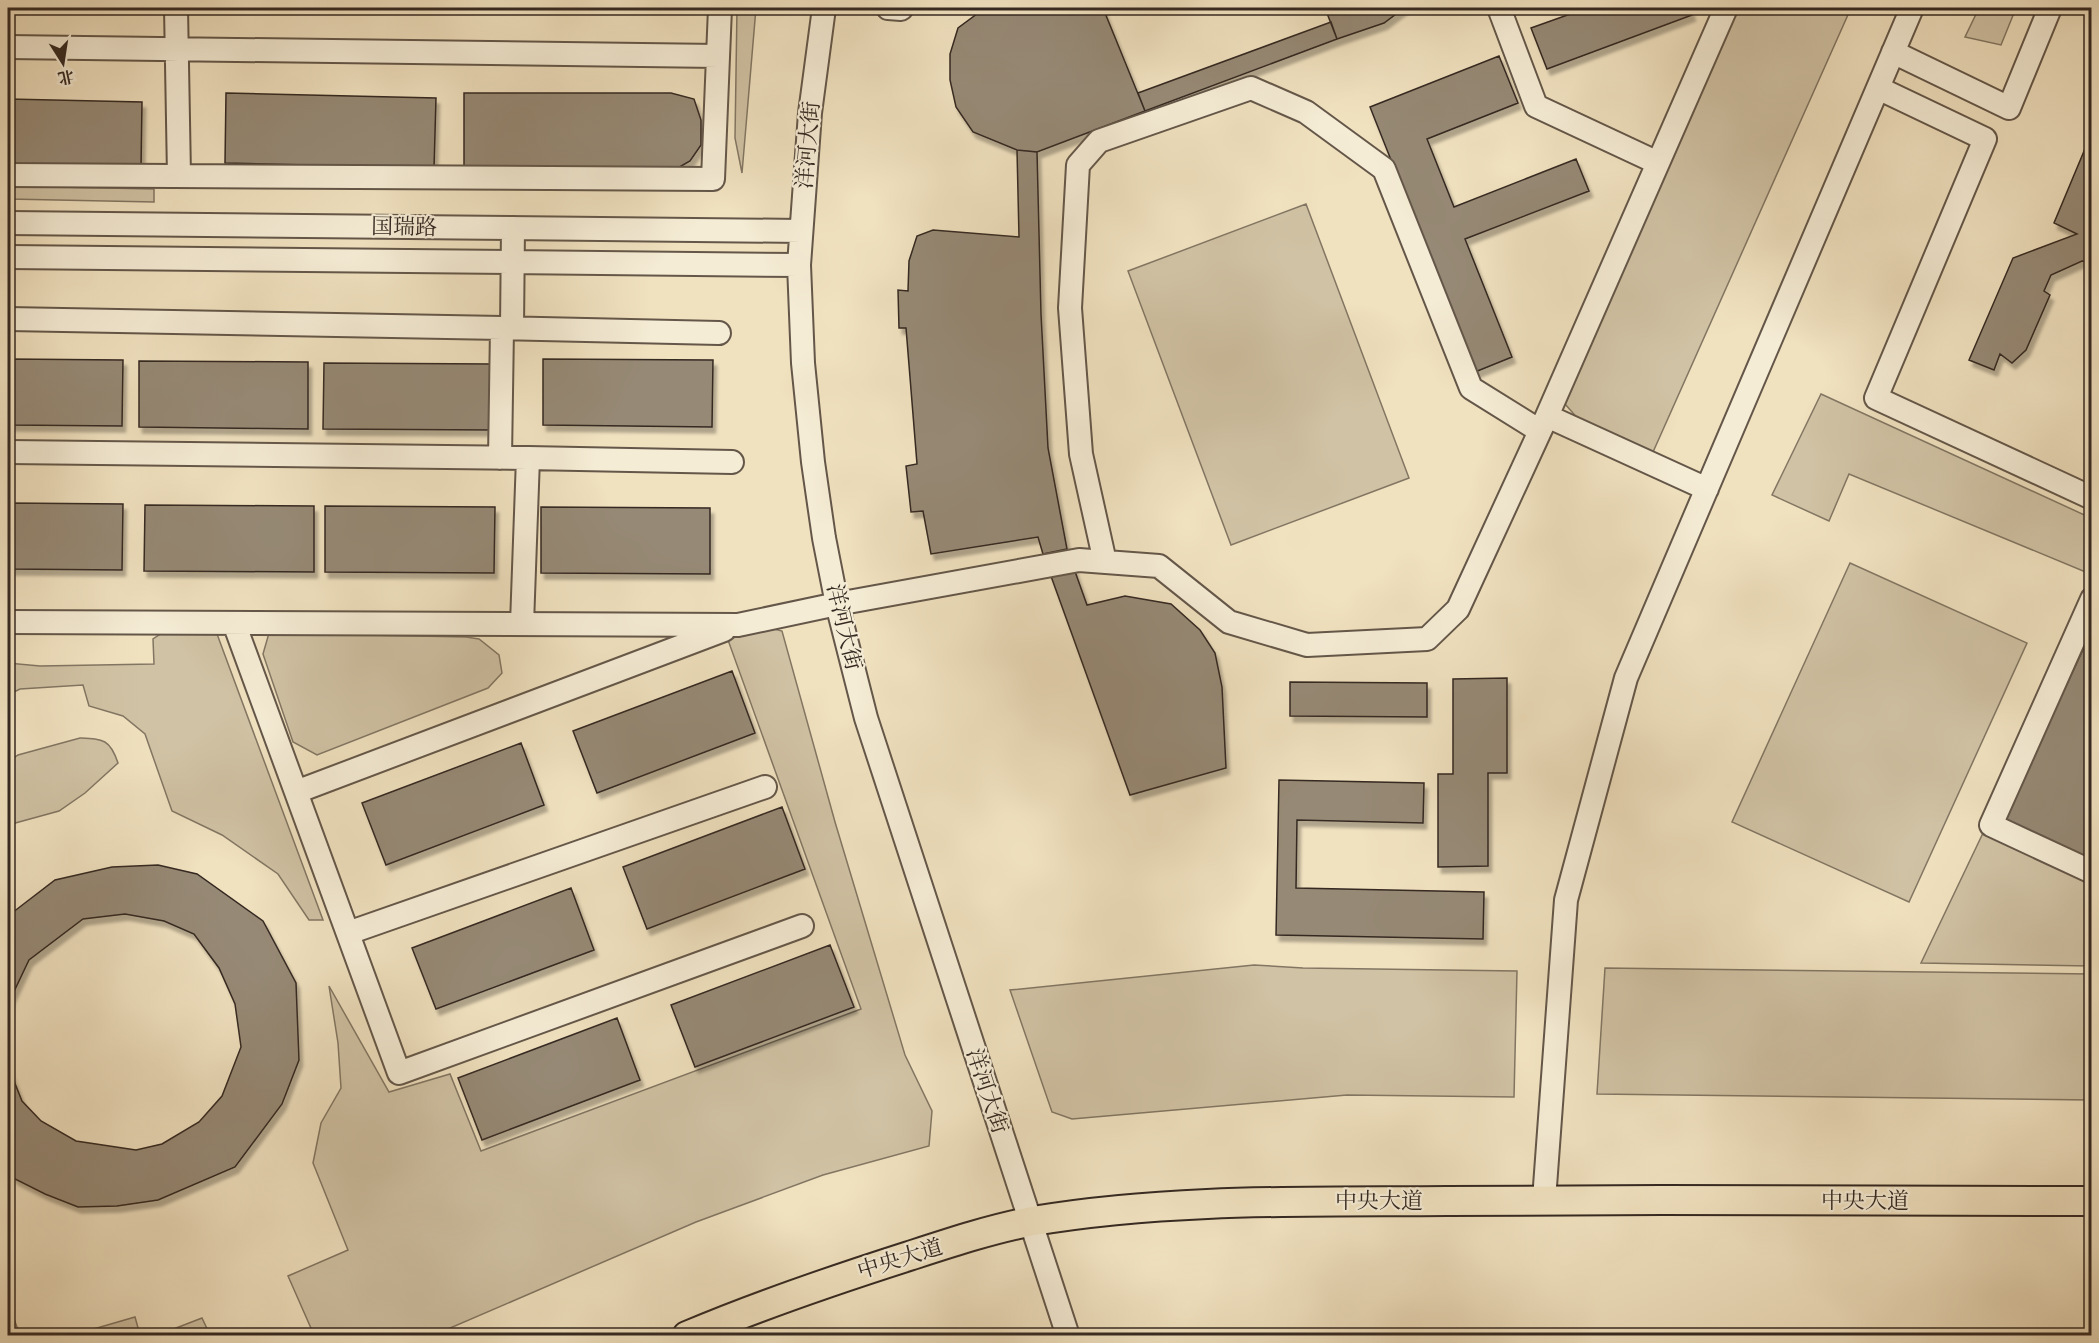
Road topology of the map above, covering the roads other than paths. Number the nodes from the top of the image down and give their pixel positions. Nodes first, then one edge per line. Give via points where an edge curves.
1 (176, 8) edge
2 (720, 8) edge
3 (824, 8) edge
4 (1499, 8) edge
5 (1726, 8) edge
6 (1912, 8) edge
7 (2050, 8) edge
8 (8, 47) edge
9 (177, 49) junction
10 (1893, 52) junction
11 (718, 56) junction
12 (1878, 88) junction
13 (1658, 163) junction
14 (8, 176) edge
15 (178, 176) junction
16 (8, 223) edge
17 (513, 228) junction
18 (801, 231) junction
19 (8, 256) edge
20 (513, 262) junction
21 (799, 265) junction
22 (8, 319) edge
23 (507, 328) junction
24 (719, 333) dead end
25 (1544, 423) junction
26 (8, 452) edge
27 (500, 458) junction
28 (528, 458) junction
29 (732, 462) dead end
30 (1707, 489) junction
31 (2091, 498) edge
32 (1105, 562) junction
33 (2091, 599) edge
34 (837, 604) junction
35 (8, 622) edge
36 (234, 623) junction
37 (522, 624) junction
38 (738, 625) junction
39 (765, 787) dead end
40 (296, 792) junction
41 (2091, 872) edge
42 (802, 926) dead end
43 (348, 933) junction
44 (1544, 1200) junction
45 (2091, 1201) edge
46 (1030, 1222) junction
47 (687, 1335) edge
48 (1068, 1335) edge

1 - 9 street
2 - 11 street
3 - 18 street, 洋河大街 via 810,113
4 - 13 street via 1536,106
5 - 13 street
6 - 10 street
7 - 10 street via 2009,108
8 - 9 street
9 - 11 street
9 - 15 street
10 - 12 street
11 - 15 street via 713,179
12 - 30 street
12 - 31 street via 1984,139 1876,398
13 - 25 street
14 - 15 street
16 - 17 street, 国瑞路
17 - 18 street, 国瑞路
17 - 20 street
18 - 21 street, 洋河大街
19 - 20 street, 国瑞路
20 - 21 street, 国瑞路
20 - 23 street
21 - 34 street, 洋河大街 via 813,462
22 - 23 street
23 - 24 street
23 - 27 street
25 - 30 street
25 - 32 street via 1458,609 1427,639 1307,645 1229,622 1159,566
25 - 32 street via 1471,388 1384,169 1306,112 1251,88 1099,141 1078,165 1070,308 1081,454
26 - 27 street
27 - 28 street
28 - 29 street
28 - 37 street
30 - 44 street via 1626,678 1566,900
32 - 34 street via 1079,560
33 - 41 street via 1991,825
34 - 38 street
34 - 46 street, 洋河大街 via 866,718
35 - 36 street
36 - 37 street
36 - 40 street
37 - 38 street
38 - 40 street
39 - 43 street
40 - 43 street
42 - 43 street via 399,1073
44 - 45 main road, 中央大道
44 - 46 main road, 中央大道 via 1252,1202 1138,1207
46 - 47 main road, 中央大道 via 854,1273
46 - 48 street, 洋河大街

